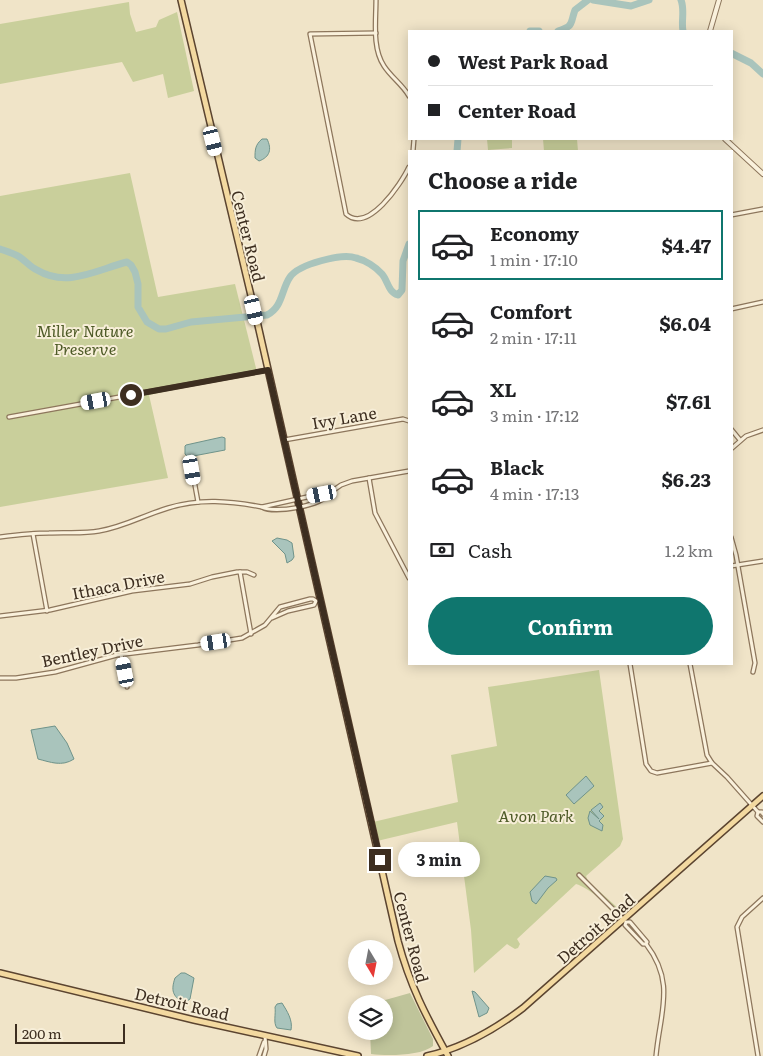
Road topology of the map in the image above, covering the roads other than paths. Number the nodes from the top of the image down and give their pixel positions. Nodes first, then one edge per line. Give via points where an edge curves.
1 (180, 0) edge
2 (376, 0) edge
3 (719, 0) edge
4 (710, 30) edge
5 (376, 33) junction
6 (408, 94) edge
7 (726, 140) edge
8 (408, 168) edge
9 (763, 174) edge
10 (763, 208) edge
11 (733, 215) edge
12 (763, 302) edge
13 (733, 309) edge
14 (268, 370) junction
15 (9, 416) dead end
16 (408, 421) edge
17 (763, 430) edge
18 (733, 431) edge
19 (284, 440) junction
20 (740, 440) junction
21 (733, 447) edge
22 (192, 470) dead end
23 (408, 471) edge
24 (368, 478) junction
25 (328, 494) junction
26 (297, 499) junction
27 (198, 502) junction
28 (298, 506) junction
29 (262, 507) junction
30 (33, 534) junction
31 (0, 538) edge
32 (733, 545) edge
33 (763, 561) edge
34 (738, 565) junction
35 (733, 566) edge
36 (240, 572) junction
37 (254, 575) dead end
38 (408, 576) edge
39 (318, 601) junction
40 (47, 611) junction
41 (0, 616) edge
42 (272, 618) junction
43 (251, 634) junction
44 (121, 654) junction
45 (630, 665) edge
46 (690, 665) edge
47 (753, 672) dead end
48 (0, 678) edge
49 (127, 687) dead end
50 (712, 763) junction
51 (763, 796) edge
52 (752, 806) junction
53 (758, 812) junction
54 (763, 814) edge
55 (763, 822) edge
56 (579, 875) dead end
57 (763, 898) edge
58 (625, 921) junction
59 (0, 972) edge
60 (265, 1039) junction
61 (446, 1054) edge
62 (259, 1056) edge
63 (264, 1056) edge
64 (358, 1056) edge
65 (427, 1056) edge
66 (656, 1056) edge
67 (758, 1056) edge

1 - 14 main road, Center Road
2 - 5 street
3 - 4 street
5 - 6 street via 382,64
5 - 8 street via 310,34 344,211 354,219 369,215 382,206
7 - 9 street
10 - 11 street
12 - 13 street
14 - 15 street
14 - 19 main road, Center Road
16 - 19 street, Ivy Lane
17 - 20 street
18 - 20 street
19 - 26 main road, Center Road
20 - 21 street
22 - 27 street
23 - 24 street
24 - 25 street via 347,482
24 - 38 street via 375,513
25 - 26 street
25 - 28 street via 321,500
26 - 28 main road, Center Road
26 - 29 street
27 - 29 street via 226,501
27 - 30 street via 168,508 110,529
28 - 29 street via 277,510
28 - 39 main road, Center Road
30 - 31 street
30 - 40 street
32 - 34 street
33 - 34 street
34 - 35 street
34 - 47 street via 755,663
36 - 37 street, Ithaca Drive
36 - 40 street, Ithaca Drive via 190,584 132,591
36 - 43 street
39 - 42 street, Bentley Drive
39 - 42 street, Bentley Drive via 310,599 284,605
39 - 61 main road, Center Road via 406,969
40 - 41 street, Ithaca Drive
42 - 43 street, Bentley Drive
43 - 44 street, Bentley Drive via 207,644
44 - 48 street, Bentley Drive via 55,672
44 - 49 street
45 - 50 street via 649,769 657,773
46 - 50 street via 705,749
50 - 52 street
51 - 52 main road, Detroit Road
52 - 53 street
52 - 58 main road, Detroit Road
53 - 54 street
53 - 55 street via 757,816
56 - 58 street
57 - 67 street via 742,917 737,927
58 - 61 main road, Detroit Road via 517,1012 480,1037
58 - 66 street via 630,922 647,942 657,959 664,984
59 - 60 main road, Detroit Road
60 - 62 street
60 - 63 street
60 - 64 main road, Detroit Road
61 - 65 main road, Detroit Road

